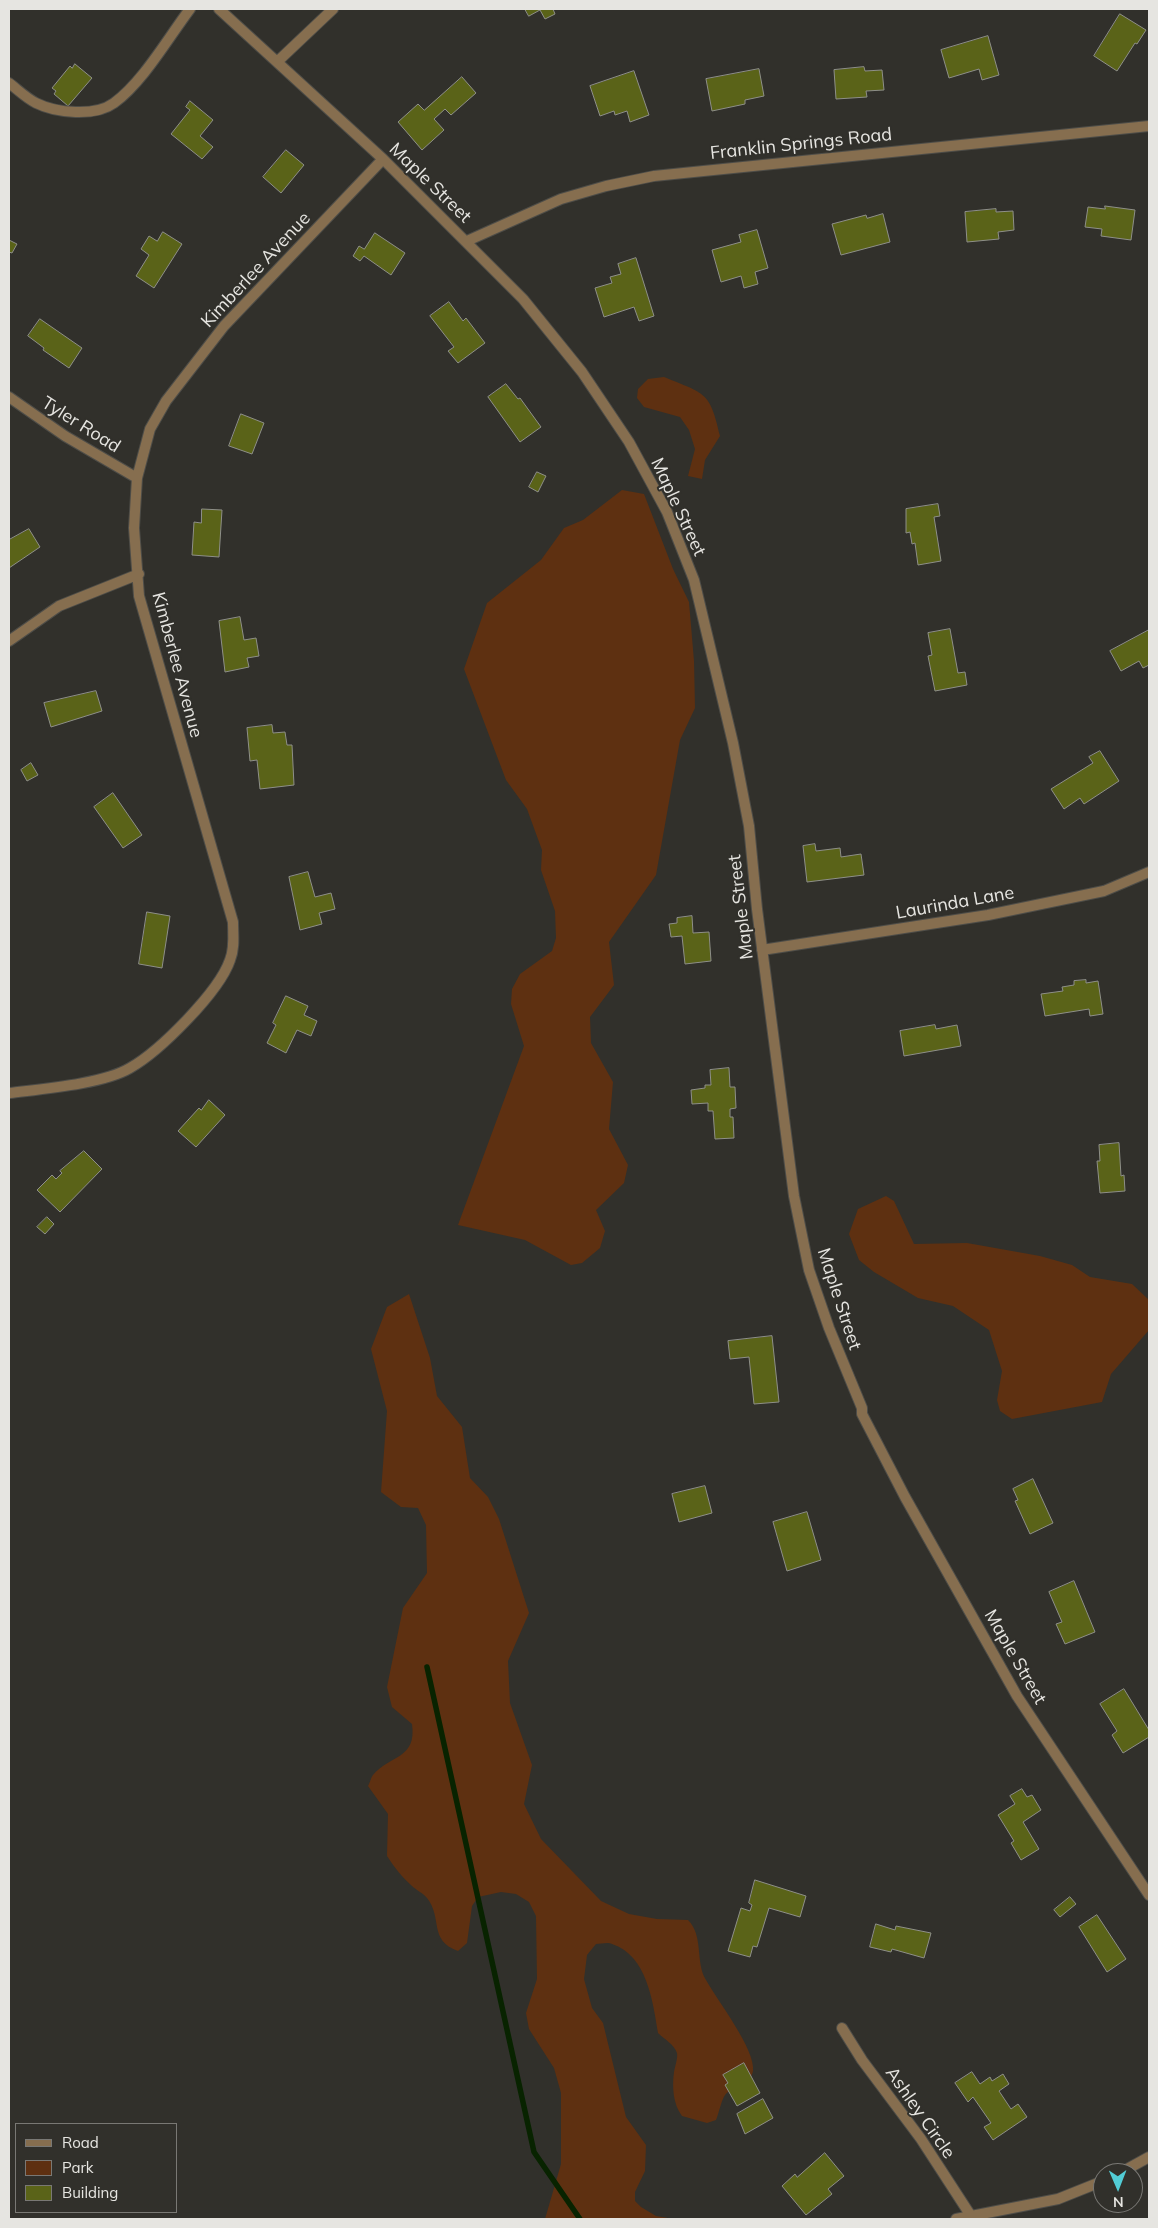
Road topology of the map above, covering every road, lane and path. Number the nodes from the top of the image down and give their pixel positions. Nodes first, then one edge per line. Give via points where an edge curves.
1 (190, 9) edge
2 (218, 9) edge
3 (333, 9) edge
4 (277, 62) junction
5 (9, 82) edge
6 (1149, 126) edge
7 (383, 159) junction
8 (467, 241) junction
9 (9, 397) edge
10 (137, 478) junction
11 (139, 574) junction
12 (9, 641) edge
13 (1149, 872) edge
14 (762, 950) junction
15 (10, 1093) dead end
16 (1149, 1895) edge
17 (842, 2028) dead end
18 (1093, 2185) edge
19 (971, 2216) junction
20 (956, 2219) edge

1 - 5 street via 136,82 112,104 85,113 60,110 36,103
2 - 4 street, Maple Street
3 - 4 street
4 - 7 street, Maple Street
6 - 8 street, Franklin Springs Road via 654,176 560,199
7 - 8 street, Maple Street
7 - 10 street, Kimberlee Avenue via 224,326 166,401 150,429
8 - 14 street, Maple Street via 523,299 582,372 629,442 667,512 694,580 733,743 749,826
9 - 10 street, Tyler Road via 65,436
10 - 11 street, Kimberlee Avenue via 134,528
11 - 12 street via 59,606
11 - 15 street, Kimberlee Avenue via 140,596 233,922 231,959 209,996 161,1044 129,1069 72,1085
13 - 14 street, Laurinda Lane via 1104,891 988,915
14 - 16 street, Maple Street via 794,1196 809,1270 862,1414 1017,1696
17 - 19 street, Ashley Circle
18 - 19 street via 1058,2199
19 - 20 street

